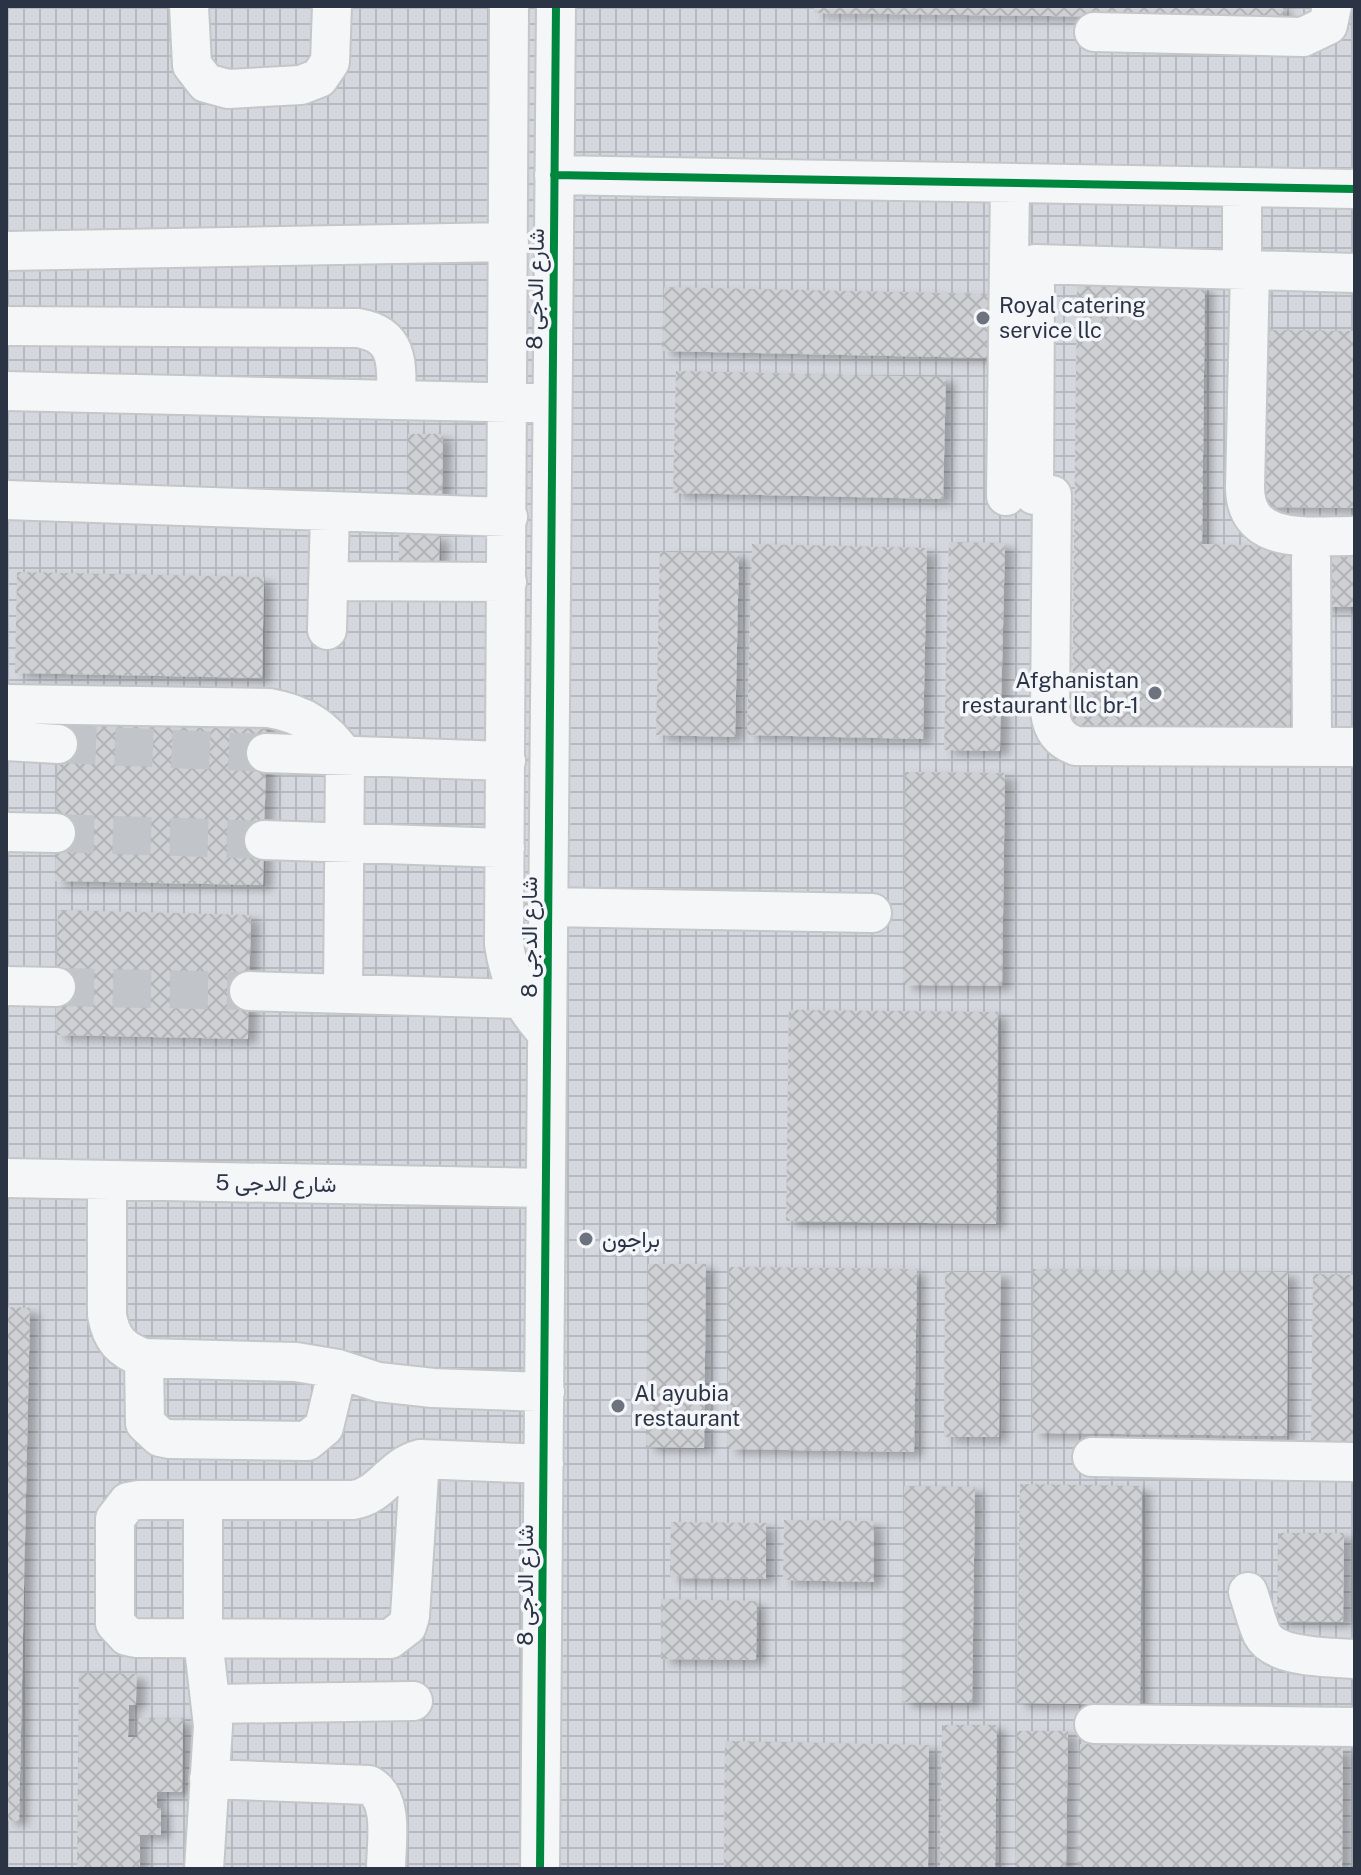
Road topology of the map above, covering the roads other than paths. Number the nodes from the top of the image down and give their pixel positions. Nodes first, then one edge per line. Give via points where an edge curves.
1 (189, 6) edge
2 (332, 6) edge
3 (509, 6) edge
4 (556, 6) edge
5 (1332, 6) edge
6 (1094, 32) dead end
7 (554, 175) junction
8 (1022, 184) junction
9 (1242, 187) junction
10 (1355, 189) edge
11 (509, 242) junction
12 (6, 251) edge
13 (1035, 264) junction
14 (1246, 269) junction
15 (1355, 273) edge
16 (6, 326) edge
17 (6, 391) edge
18 (396, 400) junction
19 (508, 403) junction
20 (552, 404) junction
21 (1031, 496) junction
22 (6, 500) edge
23 (330, 511) junction
24 (508, 517) junction
25 (1355, 536) edge
26 (1311, 558) dead end
27 (328, 581) junction
28 (507, 582) junction
29 (327, 630) dead end
30 (6, 704) edge
31 (6, 741) edge
32 (58, 744) tunnel mouth
33 (1312, 747) junction
34 (1355, 747) edge
35 (266, 753) tunnel mouth
36 (345, 757) junction
37 (506, 761) junction
38 (6, 832) edge
39 (56, 833) tunnel mouth
40 (264, 840) tunnel mouth
41 (344, 843) junction
42 (505, 848) junction
43 (547, 907) junction
44 (872, 913) dead end
45 (6, 986) edge
46 (56, 987) tunnel mouth
47 (249, 991) tunnel mouth
48 (343, 993) junction
49 (520, 999) junction
50 (547, 1033) junction
51 (6, 1178) edge
52 (107, 1180) junction
53 (546, 1188) junction
54 (144, 1358) junction
55 (338, 1369) junction
56 (545, 1392) junction
57 (1092, 1457) dead end
58 (420, 1459) junction
59 (1355, 1462) edge
60 (544, 1464) junction
61 (203, 1500) junction
62 (1248, 1592) dead end
63 (203, 1639) junction
64 (1355, 1659) edge
65 (413, 1701) dead end
66 (212, 1704) junction
67 (1094, 1724) dead end
68 (1355, 1727) edge
69 (209, 1779) junction
70 (204, 1869) edge
71 (386, 1869) edge
72 (540, 1869) edge

1 - 2 street via 192,65 206,83 228,89 301,85 319,78 330,62
3 - 11 street
4 - 7 street, شارع الدجى 8
5 - 6 street via 1328,25 1303,37
7 - 8 street
7 - 20 street, شارع الدجى 8
8 - 9 street
8 - 13 street
8 - 21 street
9 - 10 street
9 - 14 street
11 - 12 street
11 - 19 street
13 - 14 street
13 - 21 street
14 - 15 street
14 - 25 street via 1248,508 1259,524 1277,533
16 - 18 street via 368,330 391,348 397,367
17 - 18 street
18 - 19 street
19 - 20 street
19 - 24 street
20 - 43 street, شارع الدجى 8
21 - 33 street via 1056,734 1076,746
22 - 23 street
23 - 24 street
23 - 27 street
24 - 28 street
26 - 33 street
27 - 28 street
27 - 29 street
28 - 37 street
30 - 36 street via 269,708 305,717
31 - 32 street
33 - 34 street
35 - 36 street
36 - 37 street
36 - 41 street
37 - 42 street
38 - 39 street
40 - 41 street
41 - 42 street
41 - 48 street
42 - 49 street via 504,944
43 - 44 street
43 - 50 street, شارع الدجى 8
45 - 46 street
47 - 48 street
48 - 49 street
49 - 50 street
50 - 53 street, شارع الدجى 8
51 - 52 street, شارع الدجى 5
52 - 53 street, شارع الدجى 5
52 - 54 street via 109,1330 129,1353
53 - 56 street, شارع الدجى 8
54 - 55 street via 296,1362
54 - 55 street via 145,1423 170,1439 307,1441 324,1427
55 - 56 street via 378,1382
56 - 60 street, شارع الدجى 8
57 - 59 street
58 - 60 street
58 - 61 street via 399,1467 362,1499
58 - 63 street via 410,1616 400,1634 379,1641
60 - 72 street, شارع الدجى 8
61 - 63 street
61 - 63 street via 139,1500 120,1510 115,1519 113,1613 127,1636
62 - 64 street via 1263,1636 1273,1646 1294,1654
63 - 66 street
65 - 66 street
66 - 69 street
67 - 68 street
69 - 70 street
69 - 71 street via 377,1789 385,1805

